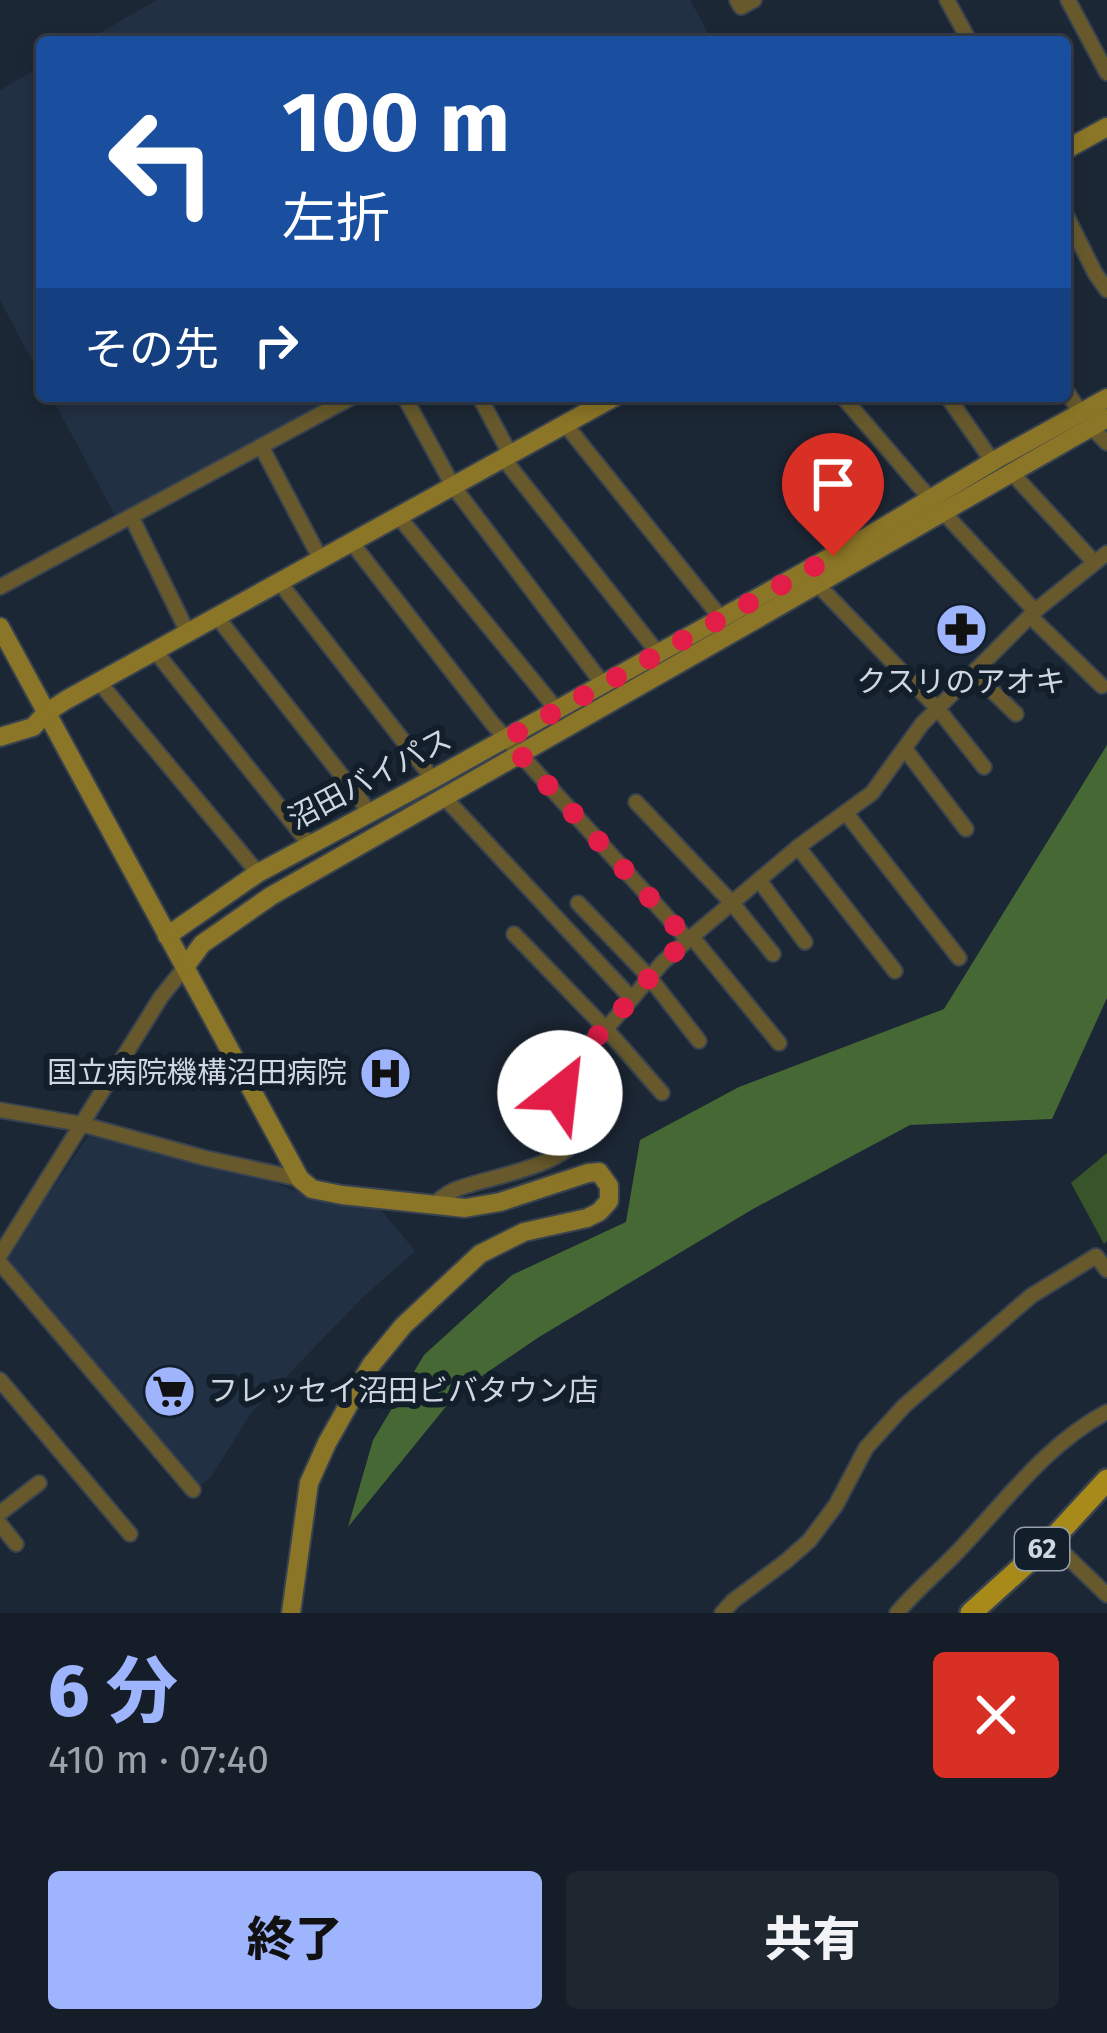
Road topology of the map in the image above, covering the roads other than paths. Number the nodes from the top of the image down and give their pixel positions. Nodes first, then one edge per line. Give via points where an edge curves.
1 (737, 0) edge
2 (754, 0) edge
3 (947, 0) edge
4 (1068, 0) edge
5 (967, 36) edge
6 (1107, 74) edge
7 (1107, 127) edge
8 (1071, 147) edge
9 (1071, 225) edge
10 (1107, 290) edge
11 (1071, 396) edge
12 (1107, 398) edge
13 (343, 402) edge
14 (407, 402) edge
15 (482, 402) edge
16 (605, 402) edge
17 (847, 402) edge
18 (950, 402) edge
19 (1093, 420) edge
20 (565, 424) junction
21 (1107, 443) edge
22 (261, 446) junction
23 (507, 456) junction
24 (993, 461) junction
25 (1011, 472) junction
26 (453, 486) junction
27 (937, 506) junction
28 (131, 516) junction
29 (399, 517) junction
30 (352, 543) junction
31 (1101, 558) edge
32 (321, 560) junction
33 (280, 583) junction
34 (818, 585) junction
35 (0, 587) edge
36 (1032, 614) junction
37 (217, 617) junction
38 (722, 618) junction
39 (0, 627) edge
40 (188, 633) junction
41 (155, 652) junction
42 (658, 653) junction
43 (974, 673) junction
44 (99, 682) junction
45 (603, 684) junction
46 (1102, 686) dead end
47 (938, 709) junction
48 (556, 710) junction
49 (46, 712) junction
50 (1016, 714) dead end
51 (0, 736) edge
52 (512, 746) junction
53 (905, 749) junction
54 (984, 767) dead end
55 (438, 788) junction
56 (636, 802) dead end
57 (846, 813) junction
58 (369, 814) junction
59 (966, 829) dead end
60 (310, 845) junction
61 (797, 847) junction
62 (258, 873) junction
63 (759, 880) junction
64 (578, 903) dead end
65 (732, 903) junction
66 (514, 934) dead end
67 (166, 935) junction
68 (690, 939) junction
69 (805, 942) dead end
70 (773, 954) dead end
71 (959, 958) dead end
72 (185, 967) junction
73 (896, 971) dead end
74 (650, 978) junction
75 (632, 999) junction
76 (606, 1028) junction
77 (699, 1041) dead end
78 (779, 1043) dead end
79 (662, 1093) dead end
80 (0, 1110) edge
81 (81, 1124) junction
82 (300, 1179) junction
83 (433, 1205) junction
84 (0, 1259) edge
85 (1107, 1270) edge
86 (0, 1380) edge
87 (1107, 1412) edge
88 (1107, 1480) edge
89 (38, 1483) dead end
90 (193, 1490) dead end
91 (0, 1513) edge
92 (0, 1524) edge
93 (130, 1534) dead end
94 (1051, 1541) junction
95 (16, 1544) dead end
96 (1107, 1595) edge
97 (291, 1613) edge
98 (722, 1613) edge
99 (897, 1613) edge
100 (970, 1613) edge

1 - 2 street via 741,7
3 - 5 street
4 - 6 street
7 - 8 street
9 - 10 street
11 - 19 street
12 - 19 street, 沼田バイパス
13 - 22 street
14 - 26 street
15 - 23 street
16 - 20 street
17 - 27 street
18 - 24 street
19 - 21 street
19 - 24 street, 沼田バイパス
19 - 25 street, 沼田バイパス
20 - 23 street
20 - 38 street
22 - 28 street
22 - 32 street
23 - 26 street
23 - 42 street
24 - 27 street, 沼田バイパス
25 - 27 street, 沼田バイパス
25 - 31 street
26 - 29 street
26 - 45 street
27 - 34 street, 沼田バイパス
27 - 36 street
27 - 38 street, 沼田バイパス
28 - 35 street
28 - 40 street
29 - 30 street
29 - 48 street
30 - 32 street
30 - 52 street
31 - 36 street
32 - 33 street
33 - 37 street
33 - 55 street
34 - 47 street
34 - 52 street, 沼田バイパス
36 - 43 street
36 - 46 street
37 - 40 street
37 - 58 street
38 - 42 street, 沼田バイパス
39 - 49 street
40 - 41 street
41 - 44 street
41 - 60 street
42 - 45 street, 沼田バイパス
43 - 47 street
43 - 50 street
44 - 49 street
44 - 62 street
45 - 48 street, 沼田バイパス
47 - 53 street
47 - 54 street
48 - 52 street, 沼田バイパス
49 - 51 street via 33,727
49 - 67 street
52 - 55 street, 沼田バイパス
52 - 68 street
53 - 57 street
53 - 59 street
55 - 58 street, 沼田バイパス
55 - 72 street, 沼田バイパス via 202,944
55 - 75 street
56 - 65 street
57 - 61 street
57 - 71 street
58 - 60 street, 沼田バイパス
60 - 62 street, 沼田バイパス
61 - 63 street
61 - 73 street
62 - 67 street, 沼田バイパス
63 - 65 street
63 - 69 street
64 - 74 street
65 - 68 street
65 - 70 street
66 - 76 street
67 - 72 street
68 - 74 street
68 - 78 street
72 - 81 street
72 - 82 street
74 - 75 street
74 - 77 street
75 - 76 street
76 - 79 street
76 - 83 street via 558,1072 560,1093 584,1130 574,1145 454,1189
80 - 81 street
81 - 82 street
81 - 84 street
82 - 83 street via 342,1195
83 - 97 street via 500,1202 588,1173 599,1172 609,1186 609,1201 587,1219 524,1232 480,1254 371,1365 309,1483
84 - 90 street
85 - 98 street via 1096,1256 1031,1296 904,1406 866,1448 809,1541
86 - 93 street
87 - 99 street via 1077,1428 1021,1481
88 - 94 main road, 62
89 - 91 street
92 - 95 street
94 - 96 street
94 - 100 main road, 62

